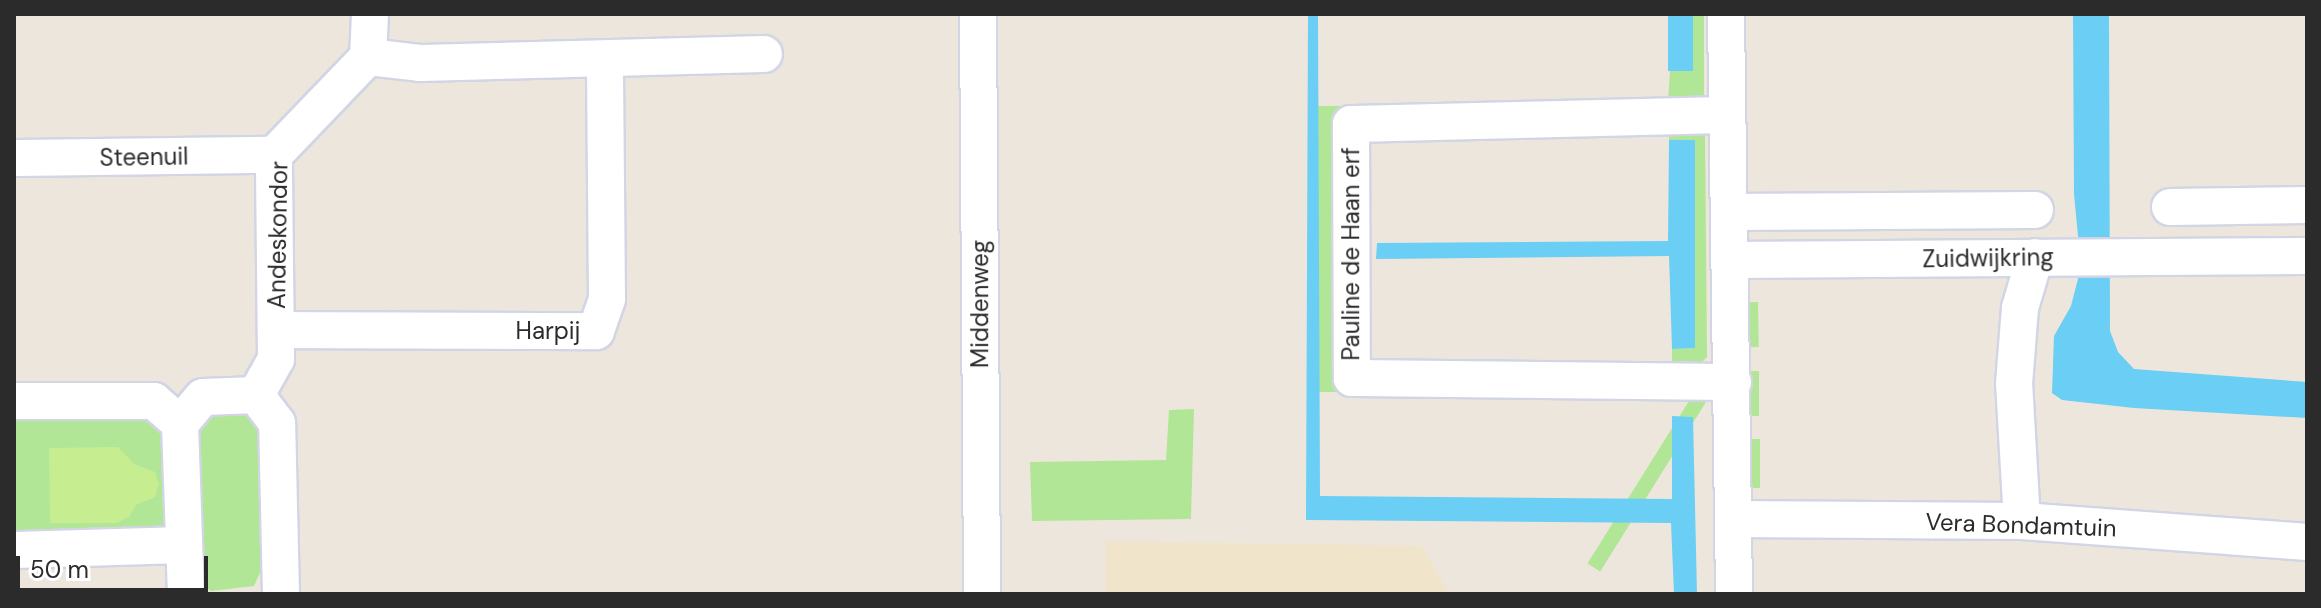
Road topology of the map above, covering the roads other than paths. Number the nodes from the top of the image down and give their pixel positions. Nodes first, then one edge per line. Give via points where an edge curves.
1 (370, 14) edge
2 (978, 14) edge
3 (1726, 14) edge
4 (764, 54) dead end
5 (368, 57) junction
6 (605, 62) junction
7 (1726, 115) junction
8 (274, 155) junction
9 (14, 158) edge
10 (2307, 205) edge
11 (2242, 206) junction
12 (2170, 207) dead end
13 (2035, 210) dead end
14 (1731, 212) junction
15 (2243, 256) junction
16 (2307, 256) edge
17 (2035, 257) junction
18 (1732, 260) junction
19 (277, 330) junction
20 (1733, 382) junction
21 (256, 395) junction
22 (14, 401) edge
23 (180, 424) junction
24 (1734, 519) junction
25 (2022, 521) junction
26 (2307, 542) edge
27 (183, 545) junction
28 (14, 550) edge
29 (186, 594) edge
30 (281, 594) edge
31 (982, 594) edge
32 (1734, 594) edge

1 - 5 street
2 - 31 street, Middenweg
3 - 7 street
4 - 6 street
5 - 6 street via 420,63
5 - 8 street, Andeskondor
6 - 19 street, Harpij via 607,299 596,331
7 - 14 street
7 - 20 street, Pauline de Haan erf via 1351,124 1352,378
8 - 9 street, Steenuil
8 - 19 street, Andeskondor
10 - 11 street
11 - 12 street
11 - 15 street
13 - 14 street, Zuidwijkring
14 - 18 street
15 - 16 street, Zuidwijkring
15 - 17 street, Zuidwijkring
17 - 18 street, Zuidwijkring
17 - 25 street via 2020,308 2014,384
18 - 20 street
19 - 21 street, Andeskondor via 276,359
20 - 24 street
21 - 23 street via 203,397
21 - 30 street via 277,423
22 - 23 street via 154,401
23 - 27 street
24 - 25 street, Vera Bondamtuin
24 - 32 street
25 - 26 street, Vera Bondamtuin
27 - 28 street
27 - 29 street

